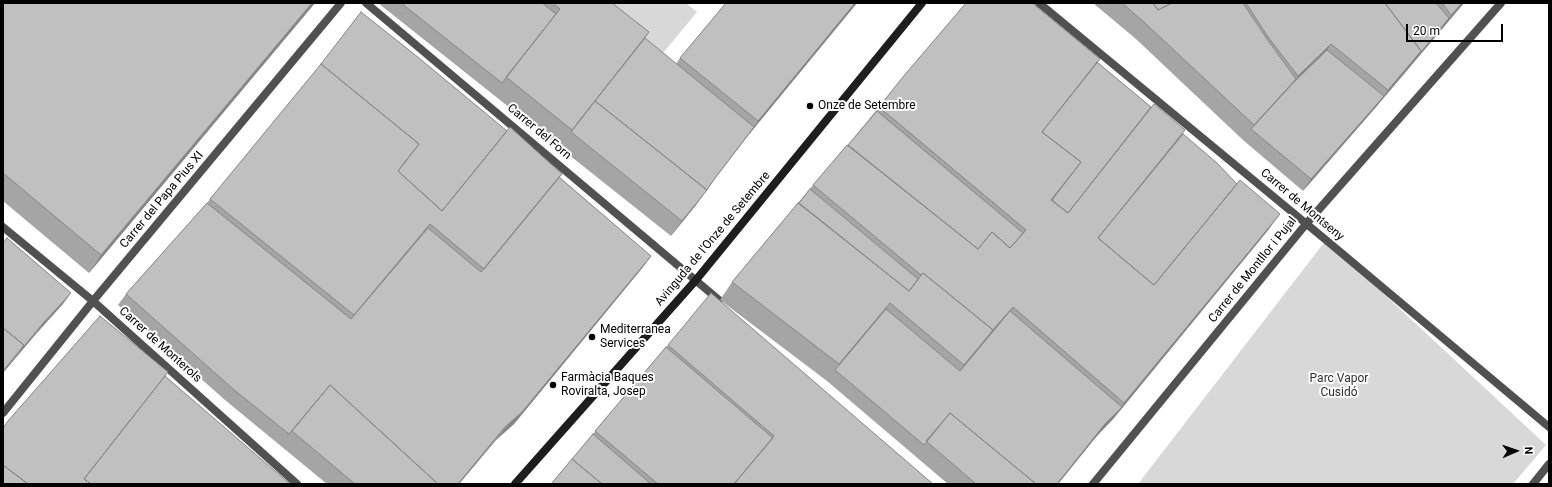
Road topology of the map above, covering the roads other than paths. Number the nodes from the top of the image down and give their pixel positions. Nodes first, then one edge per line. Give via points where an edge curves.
1 (342, 3) edge
2 (366, 3) edge
3 (922, 3) edge
4 (1039, 3) edge
5 (1501, 3) edge
6 (1306, 224) junction
7 (3, 227) edge
8 (696, 280) junction
9 (93, 302) junction
10 (725, 306) edge
11 (3, 414) edge
12 (1549, 427) edge
13 (1549, 464) edge
14 (297, 484) edge
15 (515, 484) edge
16 (1093, 484) edge
17 (1533, 484) edge

1 - 9 street, Carrer del Papa Pius XI
2 - 8 street, Carrer del Forn
3 - 8 street, Avinguda de l'Onze de Setembre
4 - 6 street, Carrer de Montseny
5 - 6 street, Carrer de Montllor i Pujal
6 - 12 street, Carrer de Montseny
6 - 16 street, Carrer de Montllor i Pujal
7 - 9 street, Carrer de Monterols
8 - 10 street, Carrer del Forn
8 - 15 street, Avinguda de l'Onze de Setembre
9 - 11 street, Carrer del Papa Pius XI
9 - 14 street, Carrer de Monterols
13 - 17 street

